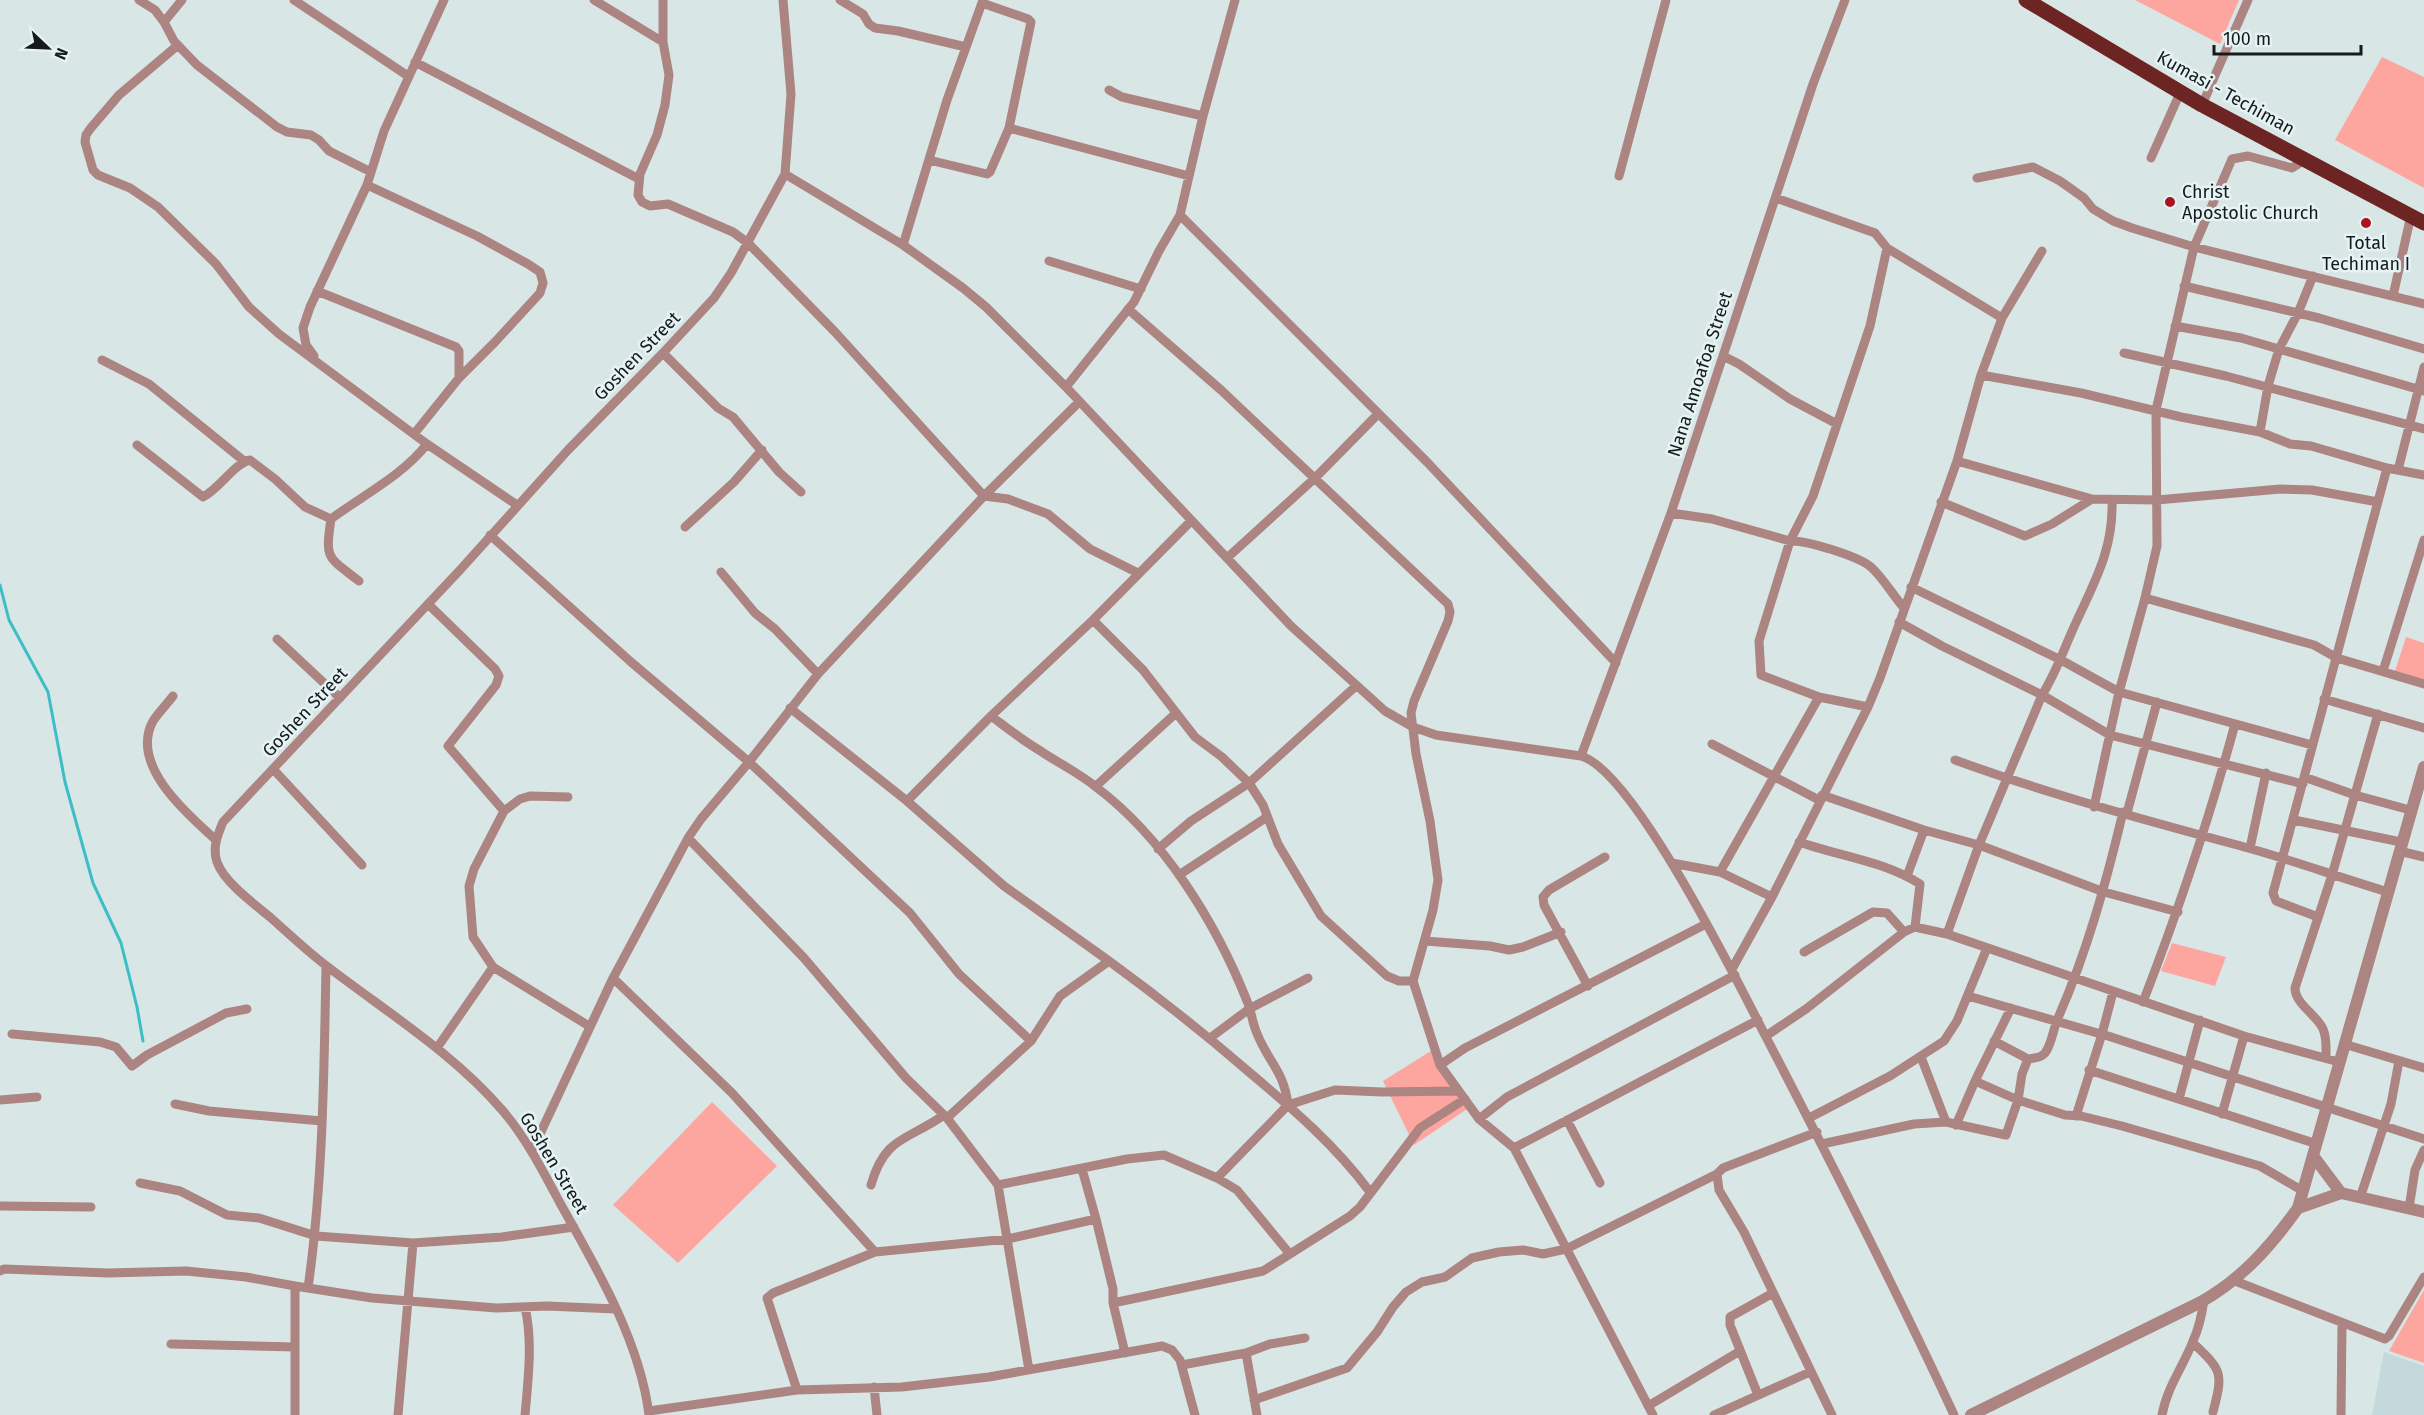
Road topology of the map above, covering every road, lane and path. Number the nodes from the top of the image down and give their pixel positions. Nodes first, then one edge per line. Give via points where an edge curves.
1 (139, 0) edge
2 (182, 0) edge
3 (294, 0) edge
4 (444, 0) edge
5 (594, 0) edge
6 (663, 0) edge
7 (783, 0) edge
8 (840, 0) edge
9 (1235, 0) edge
10 (1666, 0) edge
11 (1845, 0) edge
12 (2248, 0) edge
13 (983, 1) edge
14 (2029, 1) edge
15 (164, 22) junction
16 (663, 42) junction
17 (178, 45) junction
18 (966, 48) junction
19 (415, 62) junction
20 (408, 76) junction
21 (1109, 90) dead end
22 (2180, 93) junction
23 (2202, 105) junction
24 (1203, 116) junction
25 (1009, 128) junction
26 (2151, 158) dead end
27 (2306, 159) junction
28 (929, 160) junction
29 (371, 172) junction
30 (784, 174) junction
31 (1189, 176) junction
32 (1619, 176) dead end
33 (1977, 178) dead end
34 (639, 179) junction
35 (367, 185) junction
36 (1776, 198) junction
37 (1180, 215) junction
38 (2420, 219) edge
39 (748, 243) junction
40 (903, 246) junction
41 (2194, 247) junction
42 (1887, 248) junction
43 (2042, 251) dead end
44 (1049, 261) dead end
45 (2313, 276) junction
46 (2184, 286) junction
47 (1141, 289) junction
48 (317, 291) junction
49 (2392, 296) junction
50 (2424, 304) edge
51 (1128, 309) junction
52 (2298, 313) junction
53 (2002, 318) junction
54 (2175, 326) junction
55 (2279, 349) junction
56 (2424, 349) edge
57 (663, 353) junction
58 (2124, 353) dead end
59 (1723, 356) junction
60 (102, 360) dead end
61 (317, 360) junction
62 (2167, 364) junction
63 (2424, 367) edge
64 (1981, 375) junction
65 (459, 378) junction
66 (1066, 387) junction
67 (2269, 387) junction
68 (2421, 390) edge
69 (1079, 402) junction
70 (2156, 410) junction
71 (1377, 414) junction
72 (1837, 424) junction
73 (2409, 425) junction
74 (2424, 429) edge
75 (2260, 432) junction
76 (414, 434) junction
77 (427, 444) junction
78 (137, 445) dead end
79 (762, 450) junction
80 (244, 461) junction
81 (1957, 462) junction
82 (2387, 468) junction
83 (2398, 470) junction
84 (2424, 475) edge
85 (1315, 478) junction
86 (801, 492) dead end
87 (984, 496) junction
88 (2092, 499) junction
89 (2112, 500) junction
90 (2157, 500) junction
91 (1941, 502) junction
92 (2378, 502) junction
93 (517, 505) junction
94 (1671, 513) junction
95 (331, 519) junction
96 (1191, 521) junction
97 (685, 526) dead end
98 (490, 535) junction
99 (2424, 540) edge
100 (1790, 542) junction
101 (1227, 558) junction
102 (721, 572) dead end
103 (1138, 573) junction
104 (359, 581) dead end
105 (1911, 586) junction
106 (2145, 598) junction
107 (428, 603) junction
108 (1904, 608) junction
109 (1093, 620) junction
110 (1899, 622) junction
111 (277, 639) dead end
112 (2337, 658) junction
113 (2061, 660) junction
114 (1616, 663) junction
115 (2383, 671) junction
116 (818, 674) junction
117 (2424, 684) edge
118 (1356, 686) junction
119 (2119, 692) junction
120 (2042, 695) junction
121 (173, 696) dead end
122 (1819, 697) junction
123 (340, 698) junction
124 (2324, 699) junction
125 (2157, 702) junction
126 (1868, 707) junction
127 (790, 708) junction
128 (1175, 714) junction
129 (2378, 714) junction
130 (991, 716) junction
131 (2235, 724) junction
132 (1413, 728) junction
133 (2424, 728) edge
134 (2110, 735) junction
135 (1712, 744) dead end
136 (2147, 744) junction
137 (2312, 745) junction
138 (1581, 756) junction
139 (1955, 760) dead end
140 (749, 762) junction
141 (2224, 764) junction
142 (2424, 766) edge
143 (274, 770) junction
144 (2266, 773) junction
145 (1775, 775) junction
146 (2008, 780) junction
147 (2303, 780) junction
148 (2424, 781) edge
149 (1249, 783) junction
150 (1096, 786) junction
151 (2355, 795) junction
152 (2420, 796) dead end
153 (568, 797) dead end
154 (1821, 797) junction
155 (907, 801) junction
156 (2094, 807) junction
157 (2410, 810) junction
158 (504, 811) junction
159 (2125, 813) junction
160 (1267, 817) junction
161 (2294, 820) junction
162 (1924, 830) junction
163 (2344, 830) junction
164 (2203, 837) junction
165 (688, 838) junction
166 (216, 840) junction
167 (1799, 842) junction
168 (1979, 846) junction
169 (2400, 847) junction
170 (2250, 848) junction
171 (1158, 849) junction
172 (1605, 857) dead end
173 (2424, 857) edge
174 (2283, 859) junction
175 (1672, 863) junction
176 (362, 865) dead end
177 (1720, 872) junction
178 (1179, 875) junction
179 (2332, 875) junction
180 (1906, 876) junction
181 (2104, 892) junction
182 (2388, 892) junction
183 (1772, 897) junction
184 (2178, 912) junction
185 (2318, 917) junction
186 (1706, 924) junction
187 (1915, 927) junction
188 (1561, 932) junction
189 (1904, 932) junction
190 (1947, 934) junction
191 (1425, 941) junction
192 (1987, 948) junction
193 (1804, 952) dead end
194 (1109, 961) junction
195 (326, 966) junction
196 (493, 967) junction
197 (1734, 972) junction
198 (613, 978) junction
199 (1308, 978) dead end
200 (2075, 980) junction
201 (1413, 981) junction
202 (1588, 986) junction
203 (2113, 992) junction
204 (1968, 996) junction
205 (2143, 1002) junction
206 (2011, 1008) junction
207 (247, 1009) dead end
208 (1249, 1009) junction
209 (1758, 1020) junction
210 (2200, 1020) junction
211 (2056, 1022) junction
212 (589, 1026) junction
213 (12, 1034) dead end
214 (2102, 1034) junction
215 (1766, 1036) junction
216 (2244, 1036) junction
217 (1210, 1038) junction
218 (1031, 1041) junction
219 (1994, 1041) junction
220 (2344, 1044) junction
221 (437, 1048) junction
222 (1921, 1057) junction
223 (2326, 1058) junction
224 (2028, 1059) junction
225 (2399, 1061) junction
226 (2188, 1062) junction
227 (2339, 1062) junction
228 (1440, 1065) junction
229 (2424, 1068) edge
230 (2089, 1071) junction
231 (2231, 1076) junction
232 (1975, 1081) junction
233 (1458, 1091) junction
234 (37, 1096) dead end
235 (1465, 1099) junction
236 (2179, 1099) junction
237 (0, 1100) edge
238 (2018, 1100) junction
239 (175, 1104) dead end
240 (1288, 1105) junction
241 (2326, 1107) junction
242 (2222, 1114) junction
243 (2076, 1116) junction
244 (946, 1117) junction
245 (1809, 1118) junction
246 (1479, 1119) junction
247 (1567, 1120) junction
248 (322, 1121) junction
249 (1946, 1122) junction
250 (1956, 1125) junction
251 (2383, 1125) junction
252 (1817, 1132) junction
253 (2424, 1139) edge
254 (1822, 1144) junction
255 (2317, 1144) junction
256 (1514, 1148) junction
257 (2424, 1150) edge
258 (532, 1151) junction
259 (2314, 1157) junction
260 (1082, 1169) junction
261 (1717, 1174) junction
262 (1217, 1178) junction
263 (140, 1183) dead end
264 (1600, 1183) dead end
265 (872, 1185) dead end
266 (998, 1185) junction
267 (2303, 1191) junction
268 (1370, 1192) junction
269 (2341, 1193) junction
270 (2360, 1198) junction
271 (0, 1206) edge
272 (91, 1207) dead end
273 (2298, 1208) junction
274 (2409, 1208) junction
275 (2424, 1212) edge
276 (1096, 1219) junction
277 (574, 1227) junction
278 (316, 1236) junction
279 (1008, 1239) junction
280 (413, 1243) junction
281 (1566, 1249) junction
282 (875, 1252) junction
283 (1289, 1253) junction
284 (0, 1271) edge
285 (2424, 1277) edge
286 (2235, 1281) junction
287 (295, 1286) junction
288 (308, 1288) junction
289 (1773, 1293) junction
290 (408, 1300) junction
291 (2204, 1300) junction
292 (1113, 1304) junction
293 (525, 1307) junction
294 (616, 1310) junction
295 (2342, 1324) junction
296 (1305, 1338) dead end
297 (2193, 1343) junction
298 (171, 1344) dead end
299 (295, 1347) junction
300 (1740, 1351) junction
301 (1125, 1353) junction
302 (1246, 1353) junction
303 (1182, 1365) junction
304 (1029, 1370) junction
305 (1810, 1372) junction
306 (874, 1387) junction
307 (797, 1390) junction
308 (1758, 1395) junction
309 (1254, 1400) junction
310 (1648, 1406) junction
311 (1987, 1412) edge
312 (2212, 1412) dead end
313 (649, 1413) edge
314 (295, 1415) edge
315 (398, 1415) edge
316 (525, 1415) edge
317 (877, 1415) edge
318 (1195, 1415) edge
319 (1257, 1415) edge
320 (1653, 1415) edge
321 (1714, 1415) edge
322 (1830, 1415) edge
323 (1954, 1415) edge
324 (1971, 1415) edge
325 (2162, 1415) edge
326 (2341, 1415) edge

1 - 15 street via 155,10
2 - 15 street
3 - 20 street
4 - 19 street
5 - 16 street
6 - 16 street
7 - 30 street, Goshen Street via 791,94
8 - 18 street via 875,28
9 - 24 street
10 - 32 street
11 - 36 street, Nana Amoafoa Street
12 - 23 street
13 - 18 street
13 - 25 street via 1031,22
14 - 22 highway, Kumasi - Techiman
15 - 17 street
16 - 34 street via 669,75 665,105
17 - 29 street via 197,65 276,127 311,135 329,151
17 - 61 street via 119,95 86,135 93,170 158,207 216,264 249,307
18 - 28 street
19 - 20 street
19 - 34 street
20 - 29 street
21 - 24 street via 1122,98
22 - 23 highway, Kumasi - Techiman
22 - 26 street
23 - 27 highway, Kumasi - Techiman
24 - 31 street
25 - 28 street via 987,174
25 - 31 street
27 - 38 highway, Kumasi - Techiman
27 - 41 street via 2292,168 2248,156 2232,159
28 - 40 street
29 - 35 street
30 - 39 street, Goshen Street
30 - 40 street
31 - 37 street
33 - 41 street via 2032,167 2060,181 2113,221
34 - 39 street via 638,195 642,202 650,206 668,204 733,232
35 - 48 street
35 - 65 street via 477,236 540,272 540,293
36 - 42 street via 1875,234
36 - 59 street, Nana Amoafoa Street
37 - 47 street
37 - 71 street
38 - 49 street
39 - 57 street, Goshen Street via 714,298
39 - 87 street
40 - 66 street via 986,307
41 - 45 street
41 - 46 street
42 - 53 street
42 - 72 street via 1870,326
43 - 53 street
44 - 47 street
45 - 49 street
45 - 52 street
46 - 52 street
46 - 54 street
47 - 51 street
48 - 61 street via 303,328 306,345
48 - 65 street via 456,347
49 - 50 street
51 - 66 street
51 - 85 street
52 - 55 street
52 - 56 street
53 - 64 street
54 - 55 street
54 - 62 street
55 - 67 street
55 - 68 street
57 - 79 street via 718,408 733,417
57 - 93 street, Goshen Street
58 - 62 street
59 - 72 street
59 - 94 street, Nana Amoafoa Street
60 - 80 street via 149,384
61 - 76 street
62 - 67 street
62 - 70 street
63 - 68 street
64 - 70 street
64 - 81 street
65 - 76 street
66 - 69 street
67 - 73 street
67 - 75 street
68 - 73 street
69 - 87 street
69 - 96 street
70 - 75 street
70 - 90 street
71 - 85 street
71 - 114 street
72 - 100 street via 1813,496
73 - 74 street
73 - 83 street
75 - 82 street via 2290,444 2311,446
76 - 77 street
77 - 93 street
77 - 95 street via 399,472
78 - 80 street via 203,497
79 - 86 street
79 - 97 street via 734,482
80 - 95 street via 255,463 305,507
81 - 88 street
81 - 91 street
82 - 83 street
82 - 92 street
83 - 84 street
85 - 101 street
85 - 132 street via 1448,604 1448,621 1414,701
87 - 103 street via 1008,499 1048,514 1090,549
87 - 116 street
88 - 89 street
88 - 91 street via 2025,536
89 - 90 street
89 - 113 street via 2112,530 2099,576
90 - 92 street via 2280,489 2312,490
90 - 106 street via 2157,546
91 - 105 street
92 - 112 street
93 - 98 street, Goshen Street
94 - 100 street via 1712,519
94 - 114 street, Nana Amoafoa Street
95 - 104 street via 327,548 333,560
96 - 101 street
96 - 103 street
98 - 107 street, Goshen Street
98 - 140 street
99 - 115 street
100 - 108 street via 1806,543 1862,561
100 - 122 street via 1759,641 1761,675
101 - 118 street via 1291,626
102 - 116 street via 755,613
103 - 109 street
105 - 108 street
105 - 113 street
106 - 112 street via 2314,645
106 - 119 street
107 - 123 street, Goshen Street
107 - 158 street via 499,676 448,746
108 - 110 street
109 - 128 street via 1127,652
109 - 130 street
110 - 120 street
110 - 126 street
111 - 123 street
112 - 115 street
112 - 124 street
113 - 119 street
113 - 120 street
114 - 138 street, Nana Amoafoa Street
115 - 117 street
116 - 127 street
118 - 132 street
118 - 149 street
119 - 125 street
119 - 134 street
120 - 134 street
120 - 146 street
121 - 166 street via 153,722 149,753 172,798
122 - 126 street
122 - 145 street
123 - 143 street, Goshen Street
124 - 129 street
124 - 137 street
125 - 131 street
125 - 136 street
126 - 154 street
127 - 140 street
127 - 155 street
128 - 149 street via 1195,737
128 - 150 street
129 - 133 street
129 - 151 street
130 - 150 street
130 - 155 street
131 - 137 street
131 - 141 street
132 - 138 street via 1436,735
132 - 191 street via 1438,880
134 - 136 street
134 - 156 street
135 - 145 street
136 - 141 street
136 - 159 street
137 - 147 street
138 - 175 street via 1591,759 1606,773 1642,817
139 - 146 street
140 - 165 street
140 - 218 street via 910,913 959,974
141 - 144 street
141 - 164 street
142 - 157 street
143 - 166 street, Goshen Street via 223,822
143 - 176 street
144 - 147 street
144 - 170 street
145 - 154 street
145 - 177 street
146 - 156 street
146 - 168 street
147 - 151 street
147 - 161 street
148 - 152 street
149 - 160 street
149 - 171 street via 1191,821
150 - 171 street
151 - 157 street
151 - 163 street
153 - 158 street via 530,796
154 - 162 street
154 - 167 street
155 - 194 street via 1004,886
156 - 159 street
157 - 169 street
158 - 196 street via 469,886 473,937
159 - 164 street
159 - 181 street
160 - 178 street
160 - 201 street via 1321,916 1387,976
161 - 163 street
161 - 174 street
162 - 168 street
162 - 180 street
163 - 169 street
163 - 179 street
164 - 170 street
164 - 184 street
165 - 198 street
165 - 244 street via 804,958 906,1077
166 - 195 street, Goshen Street via 217,861 232,884
167 - 180 street
167 - 183 street
168 - 181 street
168 - 190 street
169 - 173 street
169 - 182 street
170 - 174 street
171 - 178 street
172 - 188 street via 1543,897
174 - 179 street
174 - 185 street via 2274,898
175 - 177 street
175 - 186 street
177 - 183 street
178 - 208 street via 1204,912
179 - 182 street
179 - 185 street
180 - 187 street via 1920,884
181 - 184 street
181 - 200 street
182 - 220 street
183 - 197 street
184 - 205 street
185 - 223 street via 2295,993 2322,1026
186 - 197 street
186 - 202 street
187 - 189 street
187 - 190 street
188 - 191 street via 1509,950
188 - 202 street
189 - 193 street via 1887,913 1873,912
189 - 215 street
190 - 192 street
191 - 201 street
192 - 200 street
192 - 204 street
194 - 217 street
194 - 218 street via 1060,996
195 - 221 street, Goshen Street
195 - 248 street
196 - 212 street
196 - 221 street
197 - 209 street
197 - 246 street via 1691,1000 1507,1097
198 - 212 street
198 - 282 street via 732,1093
199 - 208 street
200 - 203 street
200 - 211 street
201 - 228 street
202 - 228 street via 1465,1048
203 - 205 street
203 - 214 street
204 - 206 street
204 - 222 street via 1944,1041
205 - 210 street
206 - 211 street
206 - 219 street
207 - 213 street via 226,1013 132,1066 116,1047 100,1042
208 - 217 street
208 - 240 street via 1256,1032 1286,1087
209 - 215 street
209 - 247 street
210 - 216 street
210 - 226 street
211 - 214 street
211 - 224 street via 2044,1054
212 - 258 street
214 - 226 street
214 - 230 street
215 - 245 street
216 - 223 street
216 - 231 street
217 - 240 street
218 - 244 street
219 - 224 street
219 - 232 street
220 - 225 street
220 - 227 street
221 - 258 street, Goshen Street via 504,1112
222 - 245 street
222 - 249 street
223 - 227 street
224 - 238 street
225 - 229 street
225 - 251 street
226 - 231 street
226 - 236 street
227 - 241 street
228 - 233 street
230 - 236 street
230 - 243 street
231 - 241 street
231 - 242 street
232 - 238 street
232 - 250 street
233 - 235 street
233 - 240 street via 1335,1090
234 - 237 street
235 - 246 street
235 - 268 street via 1420,1128
236 - 242 street
238 - 243 street
238 - 250 street via 2006,1135
239 - 248 street via 209,1111
240 - 262 street
240 - 268 street via 1317,1131
241 - 251 street
241 - 255 street
242 - 255 street
243 - 267 street via 2260,1166
244 - 265 street via 903,1137 886,1150
244 - 266 street
245 - 252 street
246 - 256 street
247 - 256 street
247 - 264 street
248 - 278 street
249 - 250 street
249 - 254 street via 1914,1124
251 - 253 street
251 - 270 street
252 - 254 street
252 - 261 street via 1723,1168
254 - 323 street
255 - 259 street
256 - 281 street
257 - 274 street via 2415,1170
258 - 277 street, Goshen Street
259 - 267 street
259 - 269 street
260 - 262 street via 1164,1155
260 - 266 street
260 - 276 street
261 - 281 street
261 - 289 street via 1719,1190
262 - 283 street via 1237,1190
263 - 278 street via 180,1191 227,1215 260,1218
266 - 279 street
267 - 273 street
268 - 283 street via 1350,1216
269 - 270 street
269 - 273 street
270 - 274 street
271 - 272 street
273 - 286 street via 2273,1242
274 - 275 street
276 - 279 street
276 - 292 street
277 - 280 street
277 - 294 street, Goshen Street
278 - 280 street
278 - 288 street
279 - 282 street
279 - 304 street
280 - 290 street
281 - 309 street via 1543,1254 1523,1250 1499,1252 1472,1258 1445,1277 1422,1282 1406,1292 1347,1368
281 - 310 street
282 - 307 street via 767,1298
283 - 292 street via 1263,1271
284 - 287 street via 186,1271
285 - 295 street via 2385,1339
286 - 291 street
286 - 295 street
287 - 288 street
287 - 299 street
288 - 290 street
289 - 300 street via 1730,1317
289 - 305 street
290 - 293 street
290 - 315 street
291 - 297 street
291 - 311 street
292 - 301 street
293 - 294 street
293 - 316 street via 529,1329
294 - 313 street, Goshen Street
295 - 326 street
296 - 302 street
297 - 312 street via 2220,1374
297 - 325 street via 2174,1377
298 - 299 street
299 - 314 street
300 - 308 street
300 - 310 street
301 - 303 street via 1162,1346 1172,1350
301 - 304 street
302 - 303 street
302 - 309 street
303 - 318 street
304 - 306 street
305 - 308 street
305 - 322 street
306 - 307 street
306 - 317 street
307 - 313 street
308 - 321 street
309 - 319 street
310 - 320 street
311 - 324 street

